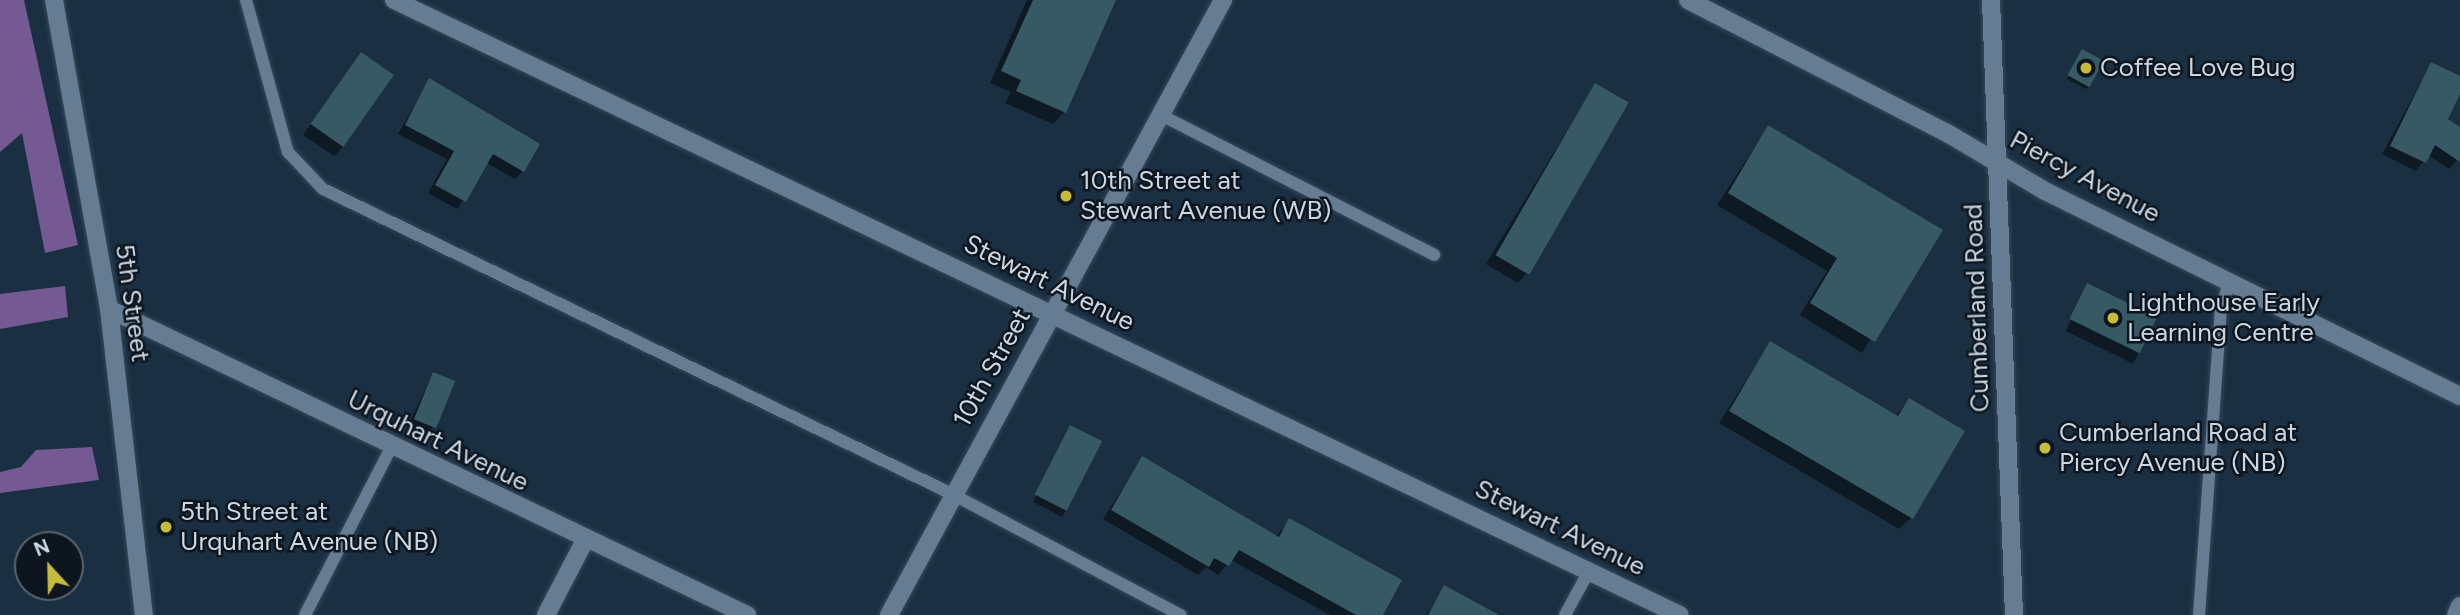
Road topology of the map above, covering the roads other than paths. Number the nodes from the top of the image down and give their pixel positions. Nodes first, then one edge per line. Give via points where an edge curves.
1 (54, 0) edge
2 (246, 0) edge
3 (394, 0) edge
4 (1223, 0) edge
5 (1688, 0) edge
6 (1991, 0) edge
7 (1161, 115) junction
8 (1998, 160) junction
9 (1434, 256) dead end
10 (2229, 282) junction
11 (109, 309) junction
12 (1053, 313) junction
13 (2460, 396) edge
14 (391, 448) junction
15 (952, 494) junction
16 (586, 540) junction
17 (1590, 571) junction
18 (2460, 606) edge
19 (721, 610) edge
20 (144, 615) edge
21 (305, 615) edge
22 (546, 615) edge
23 (747, 615) edge
24 (889, 615) edge
25 (1181, 615) edge
26 (1565, 615) edge
27 (1680, 615) edge
28 (2014, 615) edge
29 (2199, 615) edge
30 (2456, 615) edge

1 - 11 street, 5th Street
2 - 15 lane via 288,152 323,189
3 - 12 street, Stewart Avenue
4 - 7 street, 10th Street
5 - 8 street, Piercy Avenue
6 - 8 street, Cumberland Road
7 - 9 lane
7 - 12 street, 10th Street
8 - 10 street, Piercy Avenue via 2045,191
8 - 28 street, Cumberland Road
10 - 13 street, Piercy Avenue
10 - 29 lane via 2221,310
11 - 14 street, Urquhart Avenue
11 - 20 street, 5th Street
12 - 15 street, 10th Street
12 - 17 street, Stewart Avenue
14 - 16 street, Urquhart Avenue
14 - 21 lane
15 - 24 street, 10th Street
15 - 25 lane
16 - 19 street, Urquhart Avenue
16 - 22 street
17 - 26 lane
17 - 27 street, Stewart Avenue
18 - 30 street
19 - 23 street, Urquhart Avenue

